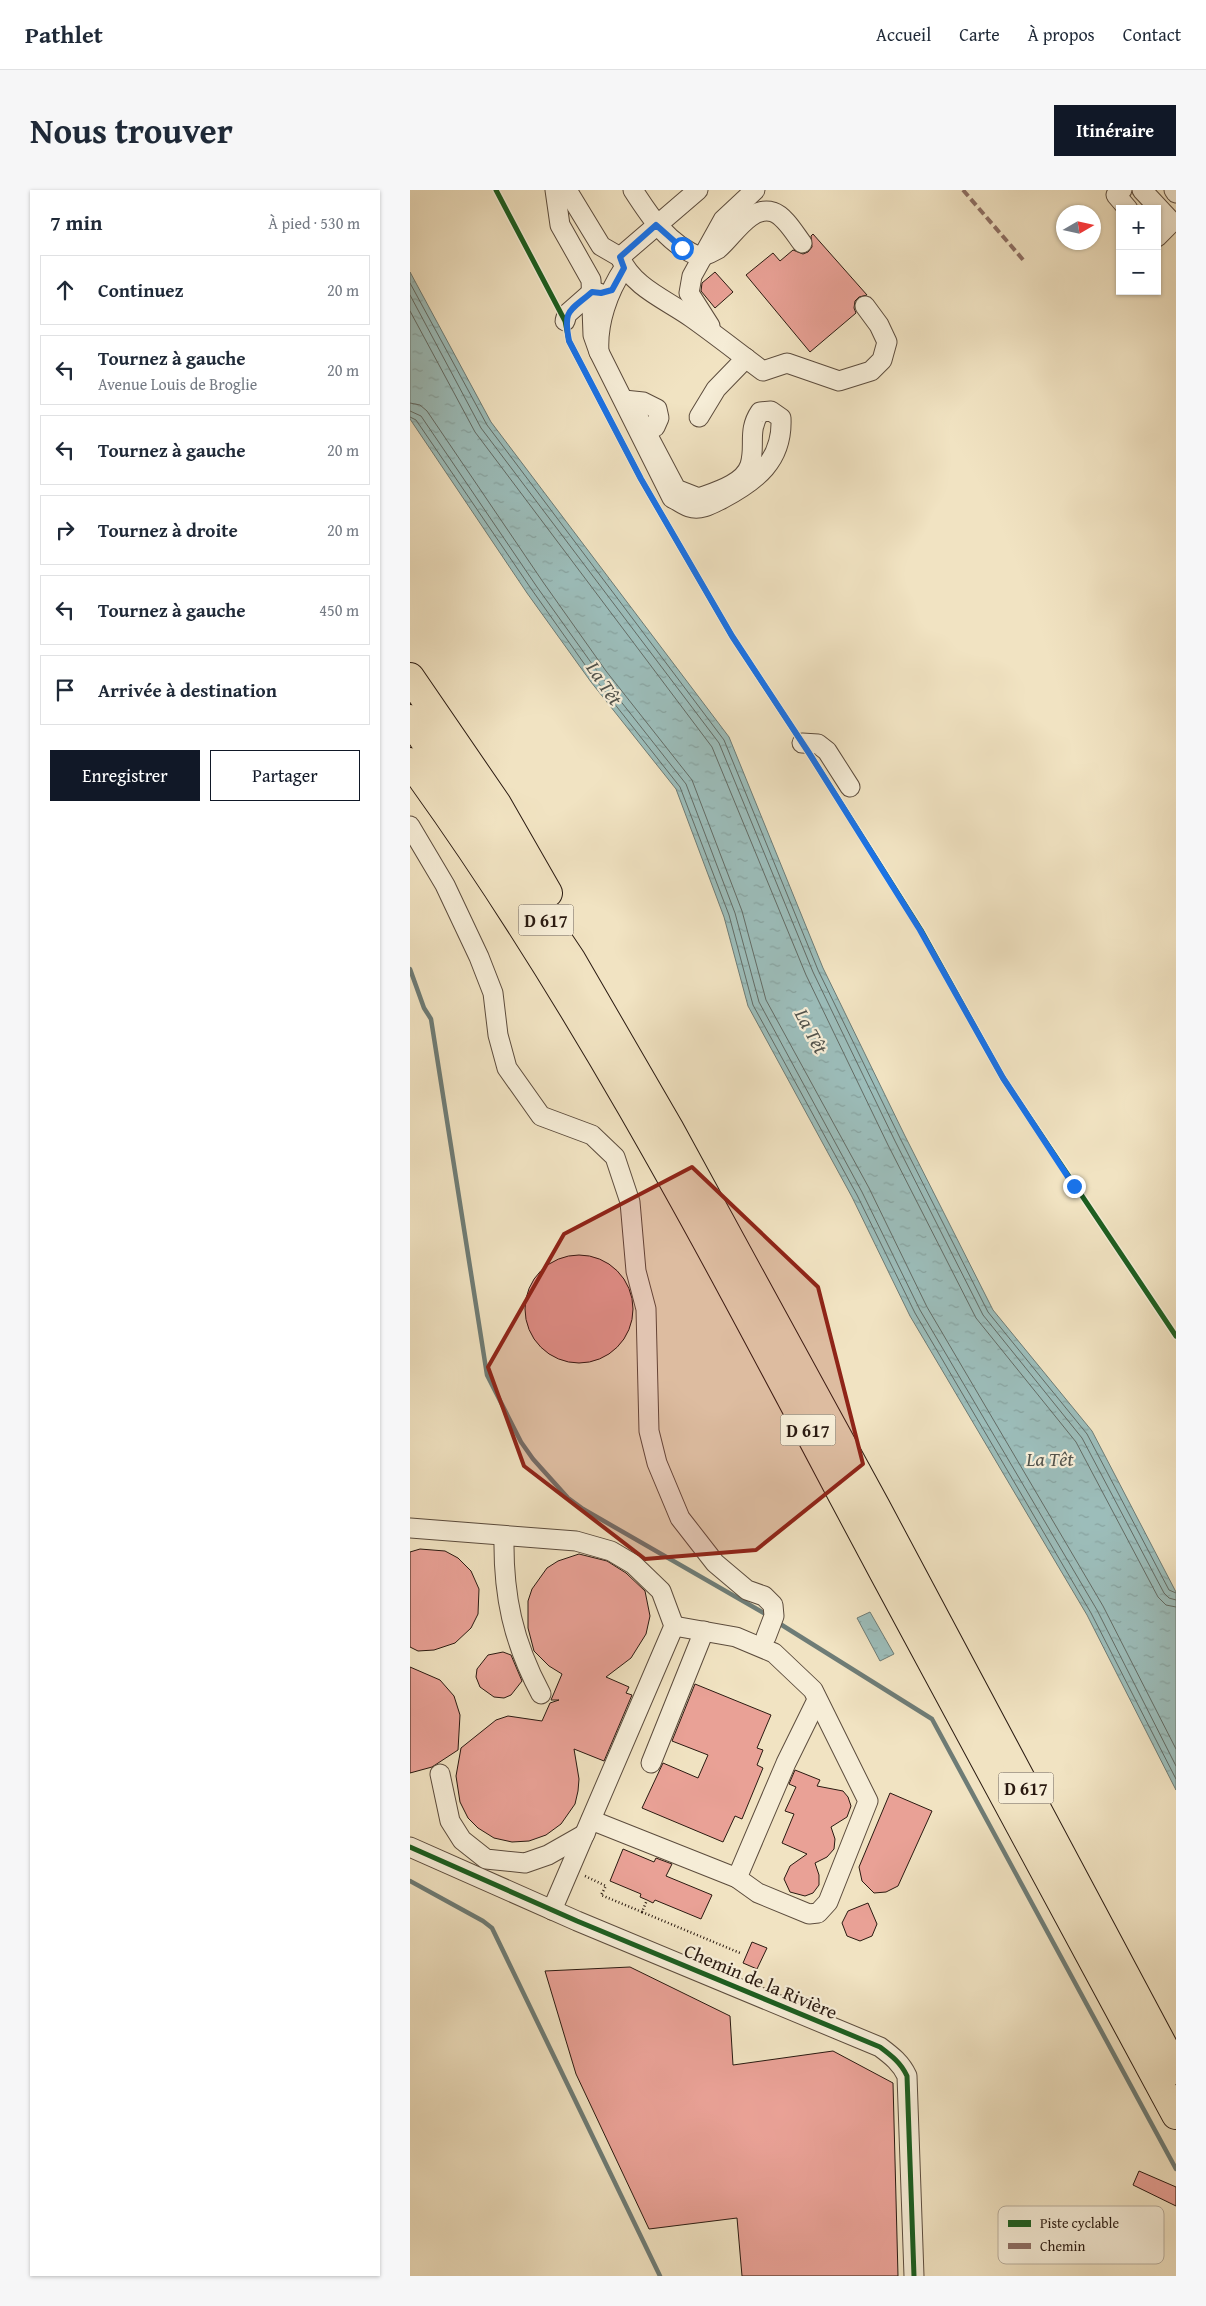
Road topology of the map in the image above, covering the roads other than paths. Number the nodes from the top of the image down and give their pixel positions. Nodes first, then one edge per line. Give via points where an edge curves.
1 (555, 190) edge
2 (568, 190) edge
3 (633, 190) edge
4 (698, 190) edge
5 (756, 190) edge
6 (1122, 190) edge
7 (1142, 190) edge
8 (1125, 205) edge
9 (1156, 205) edge
10 (1161, 210) edge
11 (656, 225) junction
12 (1161, 233) edge
13 (802, 243) dead end
14 (700, 257) junction
15 (622, 262) junction
16 (612, 290) junction
17 (592, 292) junction
18 (865, 306) dead end
19 (565, 321) dead end
20 (716, 336) junction
21 (599, 352) junction
22 (746, 358) junction
23 (624, 400) junction
24 (698, 417) dead end
25 (410, 677) edge
26 (410, 720) edge
27 (802, 743) dead end
28 (410, 762) edge
29 (850, 787) dead end
30 (410, 826) edge
31 (669, 1128) junction
32 (410, 1528) edge
33 (504, 1536) junction
34 (674, 1626) junction
35 (770, 1626) dead end
36 (704, 1631) junction
37 (541, 1694) dead end
38 (817, 1700) junction
39 (641, 1703) junction
40 (670, 1715) junction
41 (651, 1763) dead end
42 (440, 1774) dead end
43 (588, 1827) junction
44 (410, 1847) edge
45 (737, 1878) junction
46 (552, 1910) junction
47 (1176, 2070) edge
48 (1176, 2115) edge
49 (914, 2276) edge

1 - 17 street via 560,225 591,280
2 - 15 street via 601,246
3 - 11 street
4 - 11 street
5 - 14 street via 723,220
6 - 8 street via 1116,195
7 - 9 street
10 - 12 street via 1172,222
11 - 14 street via 682,248
11 - 15 street
13 - 14 street via 786,221 774,212 758,212 718,249
14 - 20 street via 689,293
15 - 16 street
15 - 20 street via 651,292
16 - 17 street
16 - 21 street via 598,333
17 - 19 street via 567,314
17 - 21 street via 593,335
18 - 22 street via 887,342 882,360 871,371 839,381 787,363 763,371
20 - 22 street
21 - 23 street
22 - 24 street via 716,389
23 - 23 street via 672,498 690,507 705,508 756,479 768,466 782,433 781,418 771,411 760,412 754,422 750,466 723,489 699,498 676,489 646,431 655,427 659,418 657,409 643,402
25 - 31 highway via 496,804 569,929
26 - 31 highway, D 617 via 571,959
27 - 29 street via 818,744 827,751
28 - 48 highway, D 617 via 450,816 603,1055 757,1333
30 - 35 street via 445,885 480,957 493,994 498,1035 507,1068 541,1116 592,1135 615,1157 630,1202 636,1272 646,1309 649,1431 657,1463 680,1518 709,1555 747,1590 764,1596 773,1606
31 - 47 highway, D 617 via 876,1507
32 - 33 street
33 - 34 street via 576,1541 611,1551 633,1564 661,1591
33 - 37 street via 511,1621
34 - 36 street
34 - 39 street
36 - 38 street via 736,1637 774,1653 812,1690
36 - 40 street
38 - 45 street
38 - 45 street via 868,1801 828,1902 818,1913 809,1914 758,1893
39 - 40 street
39 - 43 street
40 - 41 street
42 - 43 street via 450,1821 462,1840 486,1859 525,1863 548,1856
43 - 45 street
43 - 46 street
44 - 46 street, Chemin de la Rivière
46 - 49 street, Chemin de la Rivière via 880,2047 902,2066 907,2076

